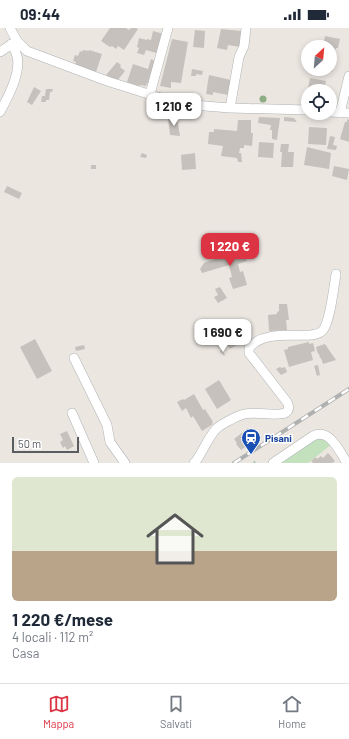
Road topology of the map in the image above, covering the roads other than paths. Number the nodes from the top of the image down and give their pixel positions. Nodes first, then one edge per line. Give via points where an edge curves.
1 (10, 28) edge
2 (168, 28) edge
3 (246, 28) edge
4 (14, 43) junction
5 (0, 52) edge
6 (349, 76) edge
7 (150, 94) junction
8 (230, 108) junction
9 (301, 110) edge
10 (0, 112) edge
11 (344, 113) edge
12 (336, 274) dead end
13 (74, 358) dead end
14 (72, 413) dead end
15 (94, 463) edge
16 (125, 463) edge
17 (194, 463) edge
18 (273, 463) edge
19 (347, 463) edge

1 - 4 street
2 - 7 street
3 - 8 street
4 - 5 street
4 - 7 street via 55,62
4 - 10 street via 18,63 16,74
6 - 11 street
7 - 8 street via 180,104
8 - 9 street
12 - 17 street via 323,331 317,335 263,338 256,340 249,348 249,353 287,402 288,410 279,414 241,415 217,428
13 - 16 street via 108,425 110,442
14 - 15 street
18 - 19 street via 320,433 330,438

